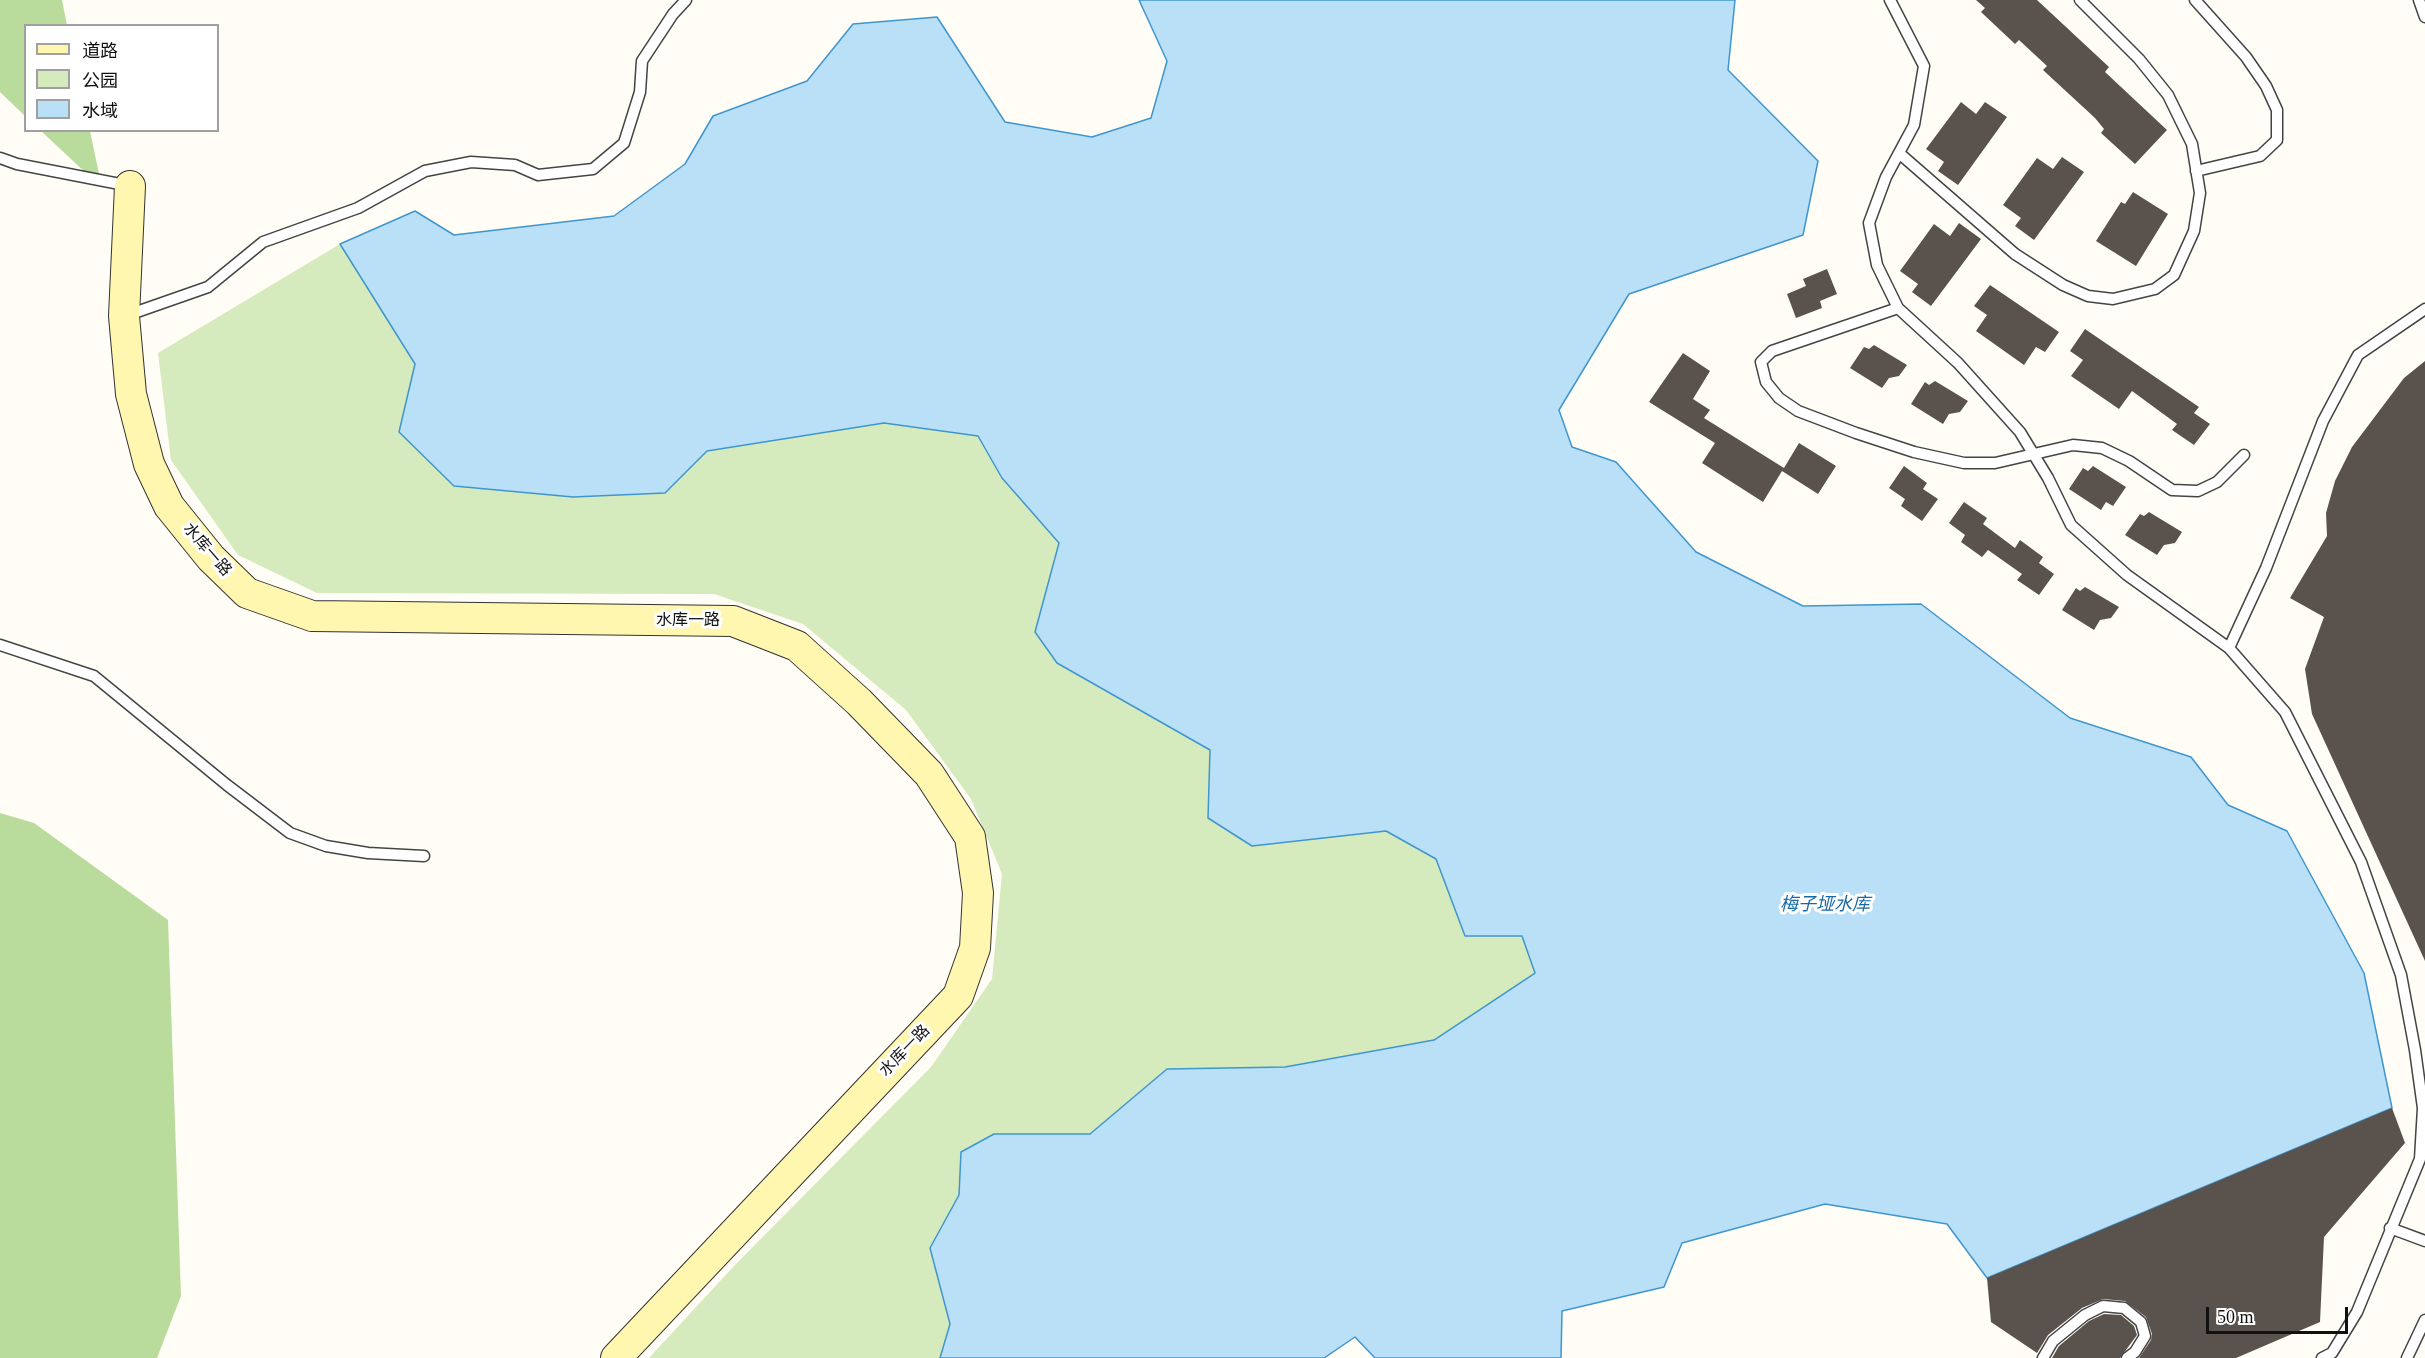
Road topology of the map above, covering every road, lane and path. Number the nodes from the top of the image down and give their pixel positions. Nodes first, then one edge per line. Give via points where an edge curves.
1 (686, 0) edge
2 (1890, 0) edge
3 (2080, 0) edge
4 (2195, 0) edge
5 (2419, 0) edge
6 (2425, 18) edge
7 (1899, 153) junction
8 (0, 158) edge
9 (2196, 171) junction
10 (130, 186) joint
11 (1898, 308) junction
12 (2425, 309) edge
13 (124, 316) junction
14 (2033, 453) junction
15 (2244, 455) dead end
16 (0, 645) edge
17 (2229, 648) junction
18 (424, 856) dead end
19 (2390, 1228) junction
20 (2425, 1241) edge
21 (2425, 1320) edge
22 (616, 1358) edge
23 (2043, 1358) edge
24 (2127, 1358) edge
25 (2322, 1358) edge
26 (2407, 1358) edge

1 - 13 lane via 642,61 640,92 624,143 593,169 538,175 515,165 471,162 425,171 358,208 263,242 208,287
2 - 7 lane via 1924,66 1914,125
3 - 9 lane via 2139,59 2168,95 2192,144
4 - 9 lane via 2246,57 2277,110 2277,140 2260,156
5 - 6 lane
7 - 9 lane via 2015,254 2063,285 2088,296 2113,298 2155,289 2174,275 2194,231 2200,193
7 - 11 lane via 1869,223 1877,265
8 - 10 lane
10 - 13 street, 水库一路
11 - 14 lane via 1958,363 2020,432
11 - 14 lane via 1772,351 1761,362 1766,382 1779,398 1798,411 1914,452 1964,463 1995,463
12 - 17 lane via 2358,356 2323,421 2266,568
13 - 22 street, 水库一路 via 131,394 148,464 170,506 211,558 247,592 312,616 733,621 797,646 860,702 929,774 970,837 978,893 975,948 958,996
14 - 15 lane via 2073,445 2102,448 2172,490 2198,491 2217,482
14 - 17 lane via 2071,525 2127,575
16 - 18 lane via 94,676 290,833 326,846
17 - 19 lane via 2285,712 2320,778 2361,862 2401,975 2423,1108 2420,1159
19 - 20 lane
19 - 25 lane via 2356,1312 2332,1353
21 - 26 lane
23 - 24 lane via 2053,1341 2103,1306 2124,1308 2141,1322 2145,1336

